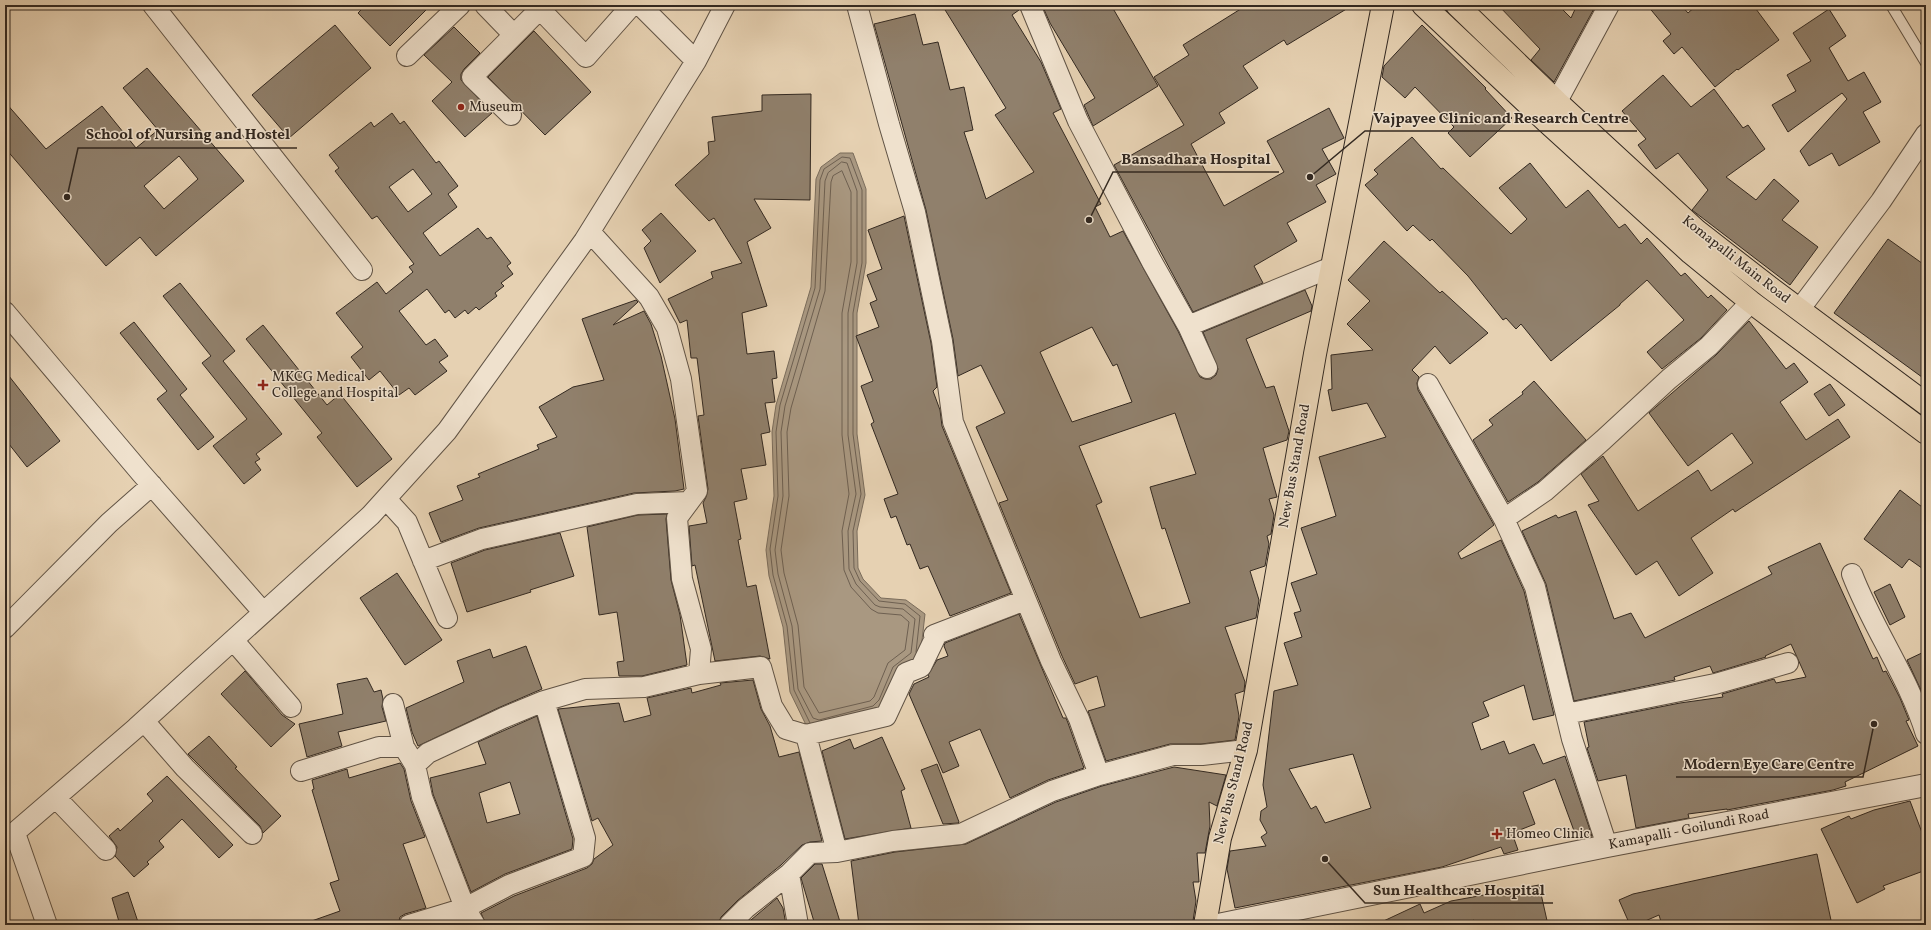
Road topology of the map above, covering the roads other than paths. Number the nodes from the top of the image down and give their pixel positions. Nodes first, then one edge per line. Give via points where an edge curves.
1 (152, 5) edge
2 (460, 5) edge
3 (632, 5) edge
4 (640, 5) edge
5 (725, 5) edge
6 (858, 5) edge
7 (1030, 5) edge
8 (1383, 5) edge
9 (1422, 5) edge
10 (1457, 5) edge
11 (1609, 5) edge
12 (1891, 5) edge
13 (491, 7) edge
14 (538, 7) edge
15 (514, 35) junction
16 (407, 56) dead end
17 (696, 61) junction
18 (1926, 63) edge
19 (1557, 102) junction
20 (511, 116) dead end
21 (1547, 122) junction
22 (1926, 134) edge
23 (590, 232) junction
24 (1332, 267) junction
25 (362, 270) dead end
26 (1751, 302) junction
27 (1799, 310) junction
28 (5, 312) edge
29 (1188, 326) junction
30 (1207, 368) dead end
31 (1428, 384) dead end
32 (1926, 404) edge
33 (1926, 433) edge
34 (152, 485) junction
35 (386, 499) junction
36 (688, 502) junction
37 (1504, 519) junction
38 (424, 561) junction
39 (1852, 574) dead end
40 (1025, 600) junction
41 (264, 612) junction
42 (447, 618) dead end
43 (5, 628) edge
44 (233, 640) junction
45 (1788, 663) dead end
46 (699, 674) junction
47 (544, 701) junction
48 (393, 704) dead end
49 (291, 707) dead end
50 (1566, 714) junction
51 (144, 721) junction
52 (1926, 734) edge
53 (806, 735) junction
54 (404, 748) junction
55 (1246, 750) junction
56 (415, 765) junction
57 (301, 771) dead end
58 (1099, 775) junction
59 (1926, 785) edge
60 (56, 798) junction
61 (252, 834) dead end
62 (10, 837) edge
63 (1607, 846) junction
64 (106, 850) dead end
65 (837, 852) junction
66 (789, 874) junction
67 (465, 908) junction
68 (47, 925) edge
69 (409, 925) edge
70 (475, 925) edge
71 (729, 925) edge
72 (798, 925) edge
73 (1205, 925) edge
74 (1218, 925) edge

1 - 25 street
2 - 16 street
3 - 14 street via 586,57
4 - 17 street
5 - 17 street
6 - 40 street via 915,212 942,341 953,422
7 - 29 street via 1078,121
8 - 24 main road, New Bus Stand Road
9 - 21 main road
10 - 19 main road, Komapalli Main Road
11 - 19 street
12 - 18 lane
13 - 15 street
14 - 15 street
15 - 20 street via 472,77
17 - 23 street
19 - 21 street
19 - 27 main road, Komapalli Main Road via 1687,222
21 - 26 main road via 1668,233
22 - 27 street via 1881,202
23 - 35 street via 447,431
23 - 36 street via 649,297 667,328 681,379 697,491
24 - 29 street
24 - 55 main road, New Bus Stand Road
26 - 33 main road
26 - 37 street via 1709,346 1545,491
27 - 32 main road, Komapalli Main Road
28 - 34 street
29 - 30 street
31 - 37 street
34 - 41 street
34 - 43 street via 109,523
35 - 38 street via 407,522
35 - 41 street
36 - 38 street via 637,504 482,539
36 - 46 street via 677,518 682,579 701,649
37 - 50 street via 1535,587
38 - 42 street
39 - 52 street via 1862,600 1919,711
40 - 53 street via 934,635 935,638 921,667 906,673 886,716
40 - 58 street via 1050,661 1079,719
41 - 44 street
44 - 49 street
44 - 51 street
45 - 50 street via 1715,684
46 - 47 street via 644,687 585,689
46 - 53 street via 761,667 772,706 786,728
47 - 56 street via 428,753
47 - 67 street via 586,838 583,857 509,885
48 - 54 street
50 - 63 street
51 - 60 street
51 - 61 street via 185,768
53 - 65 street
54 - 56 street
54 - 57 street via 379,747
55 - 58 street via 1173,755
55 - 73 main road, New Bus Stand Road via 1220,838
56 - 67 street via 422,797
58 - 65 street via 1052,791 961,834 892,841
59 - 63 street, Kamapalli - Goilundi Road
60 - 62 street
60 - 64 street
62 - 68 street
63 - 74 street, Kamapalli - Goilundi Road
65 - 66 street via 810,852
66 - 71 street
66 - 72 street
67 - 69 street
67 - 70 street

